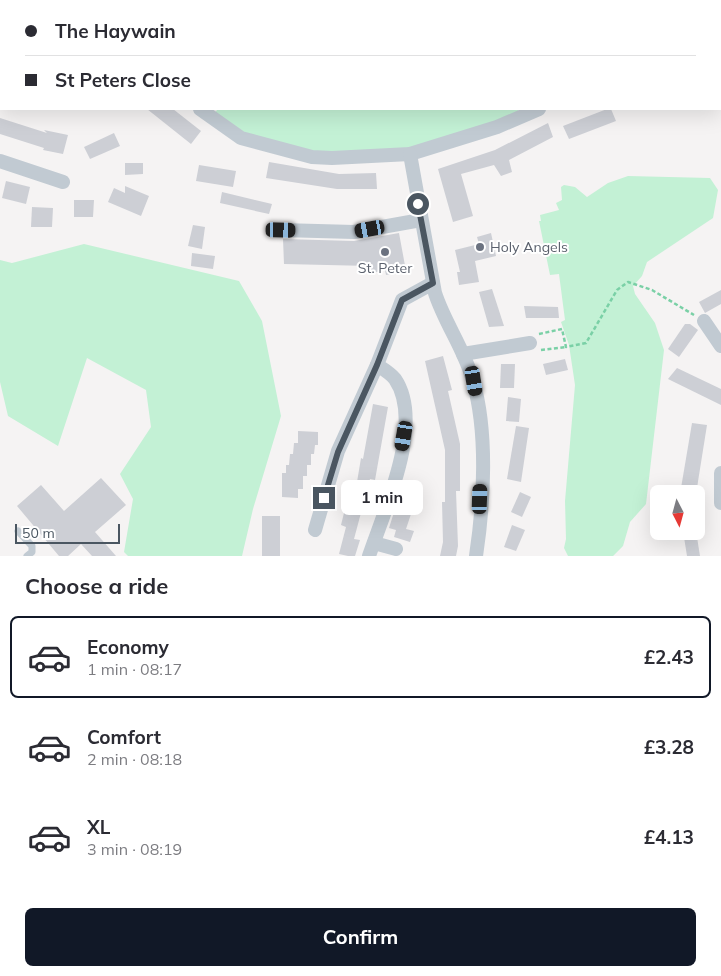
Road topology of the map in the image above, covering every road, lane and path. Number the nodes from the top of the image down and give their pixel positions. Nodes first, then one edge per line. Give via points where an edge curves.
1 (201, 110) edge
2 (523, 112) edge
3 (410, 154) junction
4 (0, 161) edge
5 (63, 182) dead end
6 (421, 220) junction
7 (281, 230) dead end
8 (433, 283) junction
9 (704, 321) joint
10 (530, 344) junction
11 (721, 346) edge
12 (566, 347) junction
13 (463, 354) junction
14 (377, 365) junction
15 (721, 473) edge
16 (721, 504) edge
17 (315, 530) dead end
18 (18, 531) dead end
19 (371, 550) edge
20 (396, 550) dead end
21 (27, 556) edge
22 (476, 556) edge

1 - 3 street via 241,138 312,157
2 - 3 street via 496,127
3 - 6 street
4 - 5 street
6 - 7 street via 354,232
6 - 8 street
8 - 13 street via 441,311
8 - 14 street via 402,300
9 - 11 street
9 - 12 path via 652,290 628,282 618,290 586,343
10 - 12 path via 542,351
10 - 12 path via 536,335 562,329
10 - 13 street
13 - 22 street via 474,381 480,427 482,462
14 - 17 street via 338,452
14 - 19 street via 395,379 404,400 406,419 398,469
15 - 16 street
18 - 21 lane via 32,546 32,552
19 - 20 street

